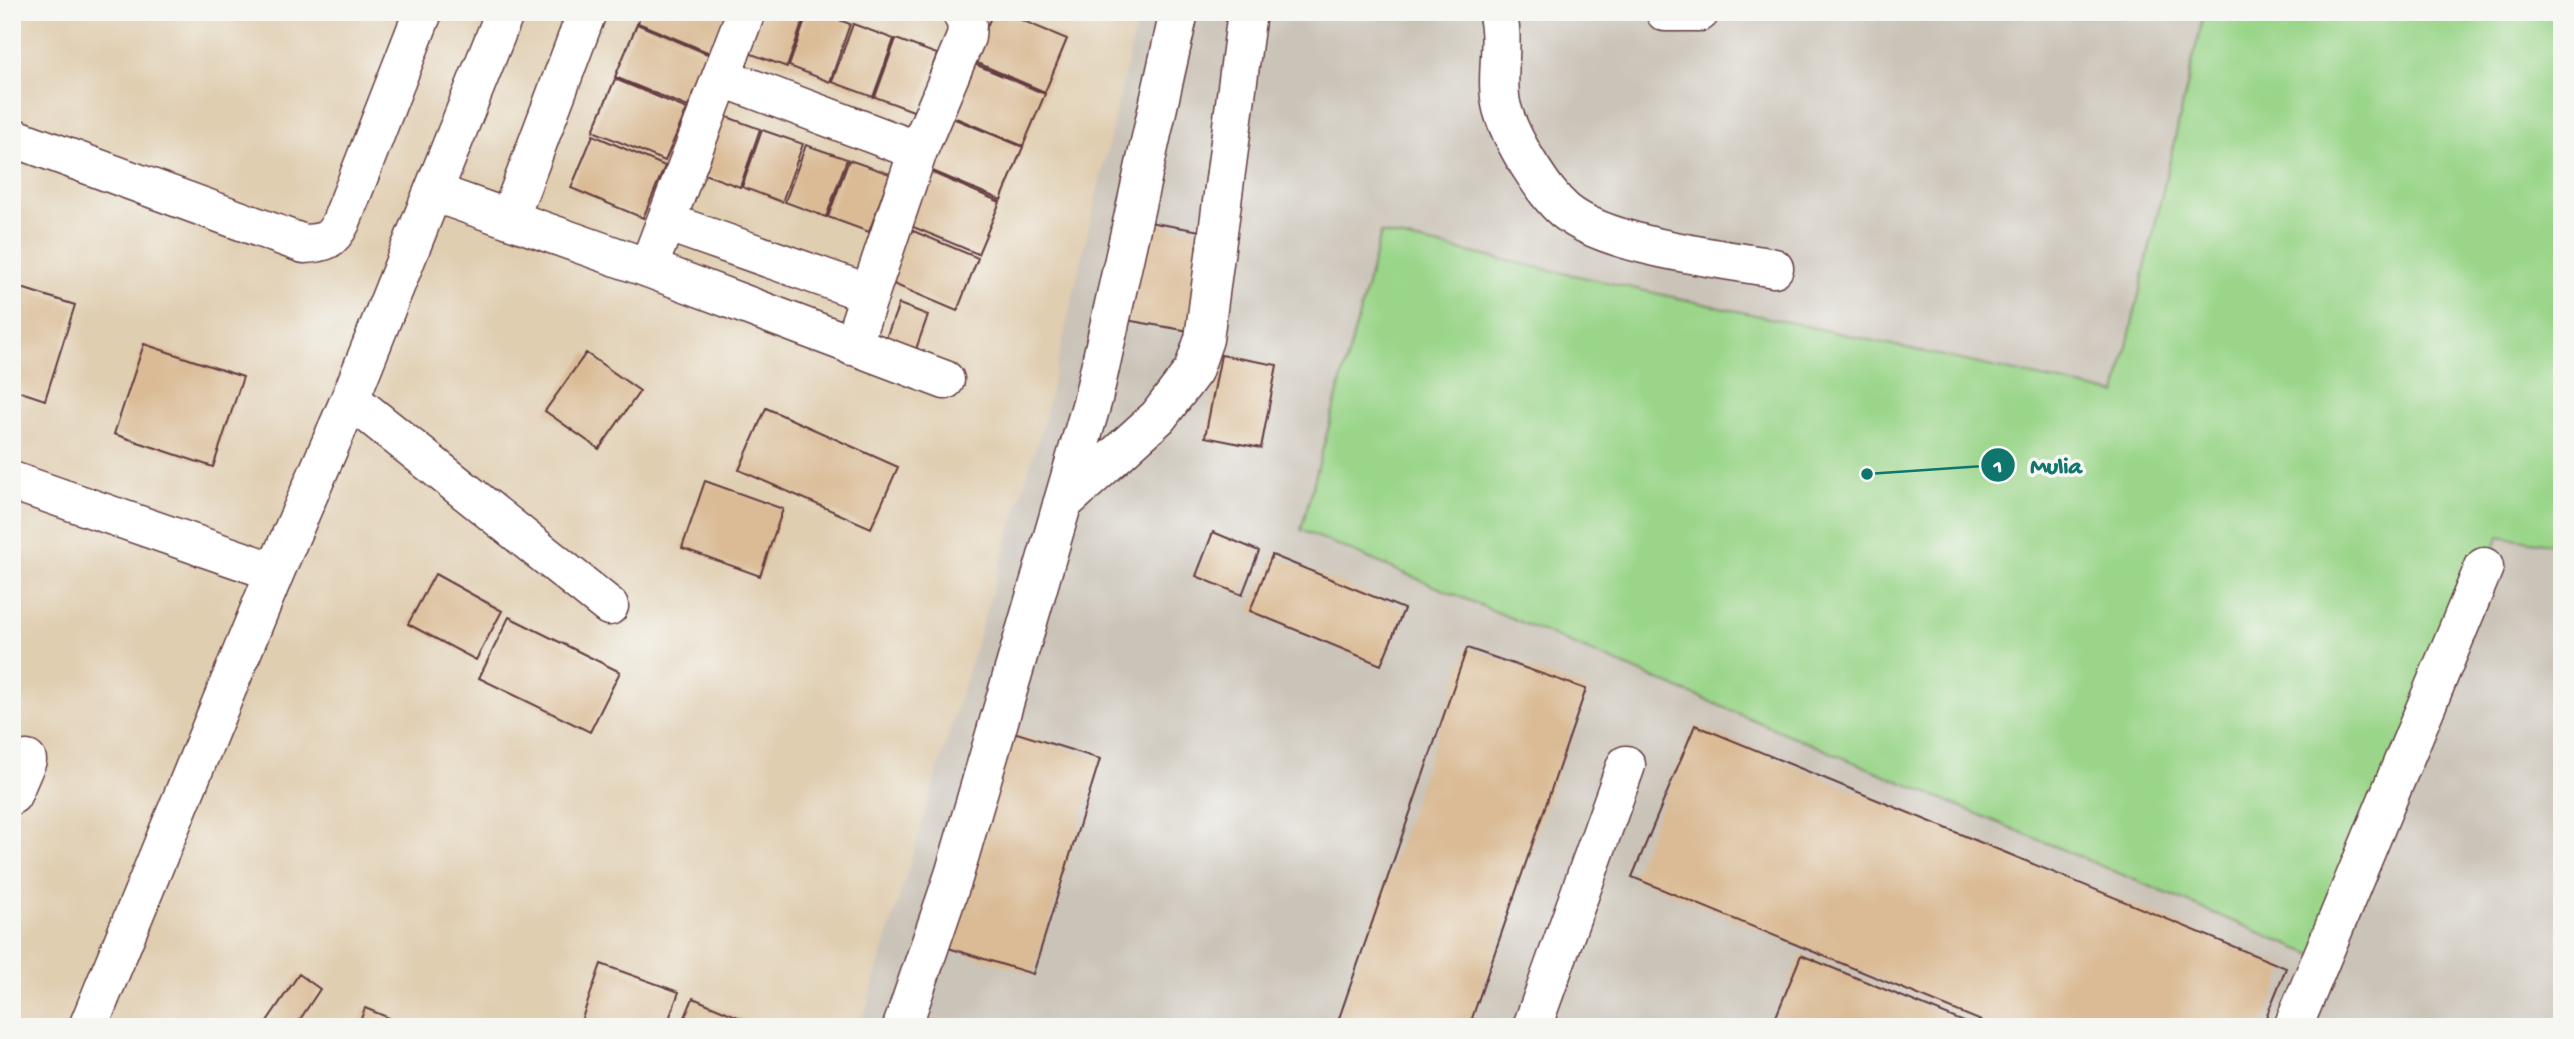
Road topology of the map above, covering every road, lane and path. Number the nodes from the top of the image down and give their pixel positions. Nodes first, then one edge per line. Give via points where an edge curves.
1 (423, 12) edge
2 (505, 12) edge
3 (587, 12) edge
4 (746, 12) edge
5 (961, 12) edge
6 (1180, 12) edge
7 (1247, 12) edge
8 (1497, 12) edge
9 (1665, 12) edge
10 (1700, 12) edge
11 (721, 77) junction
12 (12, 137) edge
13 (918, 151) junction
14 (433, 192) junction
15 (509, 219) junction
16 (666, 222) junction
17 (648, 268) junction
18 (1774, 268) dead end
19 (870, 294) junction
20 (852, 346) junction
21 (945, 380) dead end
22 (350, 399) junction
23 (12, 481) edge
24 (1062, 504) junction
25 (2484, 567) dead end
26 (275, 572) junction
27 (609, 606) dead end
28 (27, 760) dead end
29 (1626, 765) dead end
30 (12, 796) edge
31 (88, 1027) edge
32 (902, 1027) edge
33 (1532, 1027) edge
34 (2292, 1027) edge

1 - 12 street via 341,222 335,235 324,243 304,244
2 - 14 street
3 - 15 street
4 - 11 street
5 - 13 street via 967,24 966,37
6 - 24 street via 1093,399
7 - 24 street via 1204,339 1193,371 1158,417
8 - 18 street via 1505,117 1531,168 1567,212 1592,227 1652,246
9 - 10 street
11 - 13 street
11 - 16 street
13 - 19 street
14 - 15 street
14 - 22 street
15 - 17 street
16 - 17 street
16 - 19 street
17 - 20 street
19 - 20 street
20 - 21 street
22 - 26 street
22 - 27 street
23 - 26 street
24 - 32 street via 954,875
25 - 34 street
26 - 31 street
28 - 30 street
29 - 33 street

